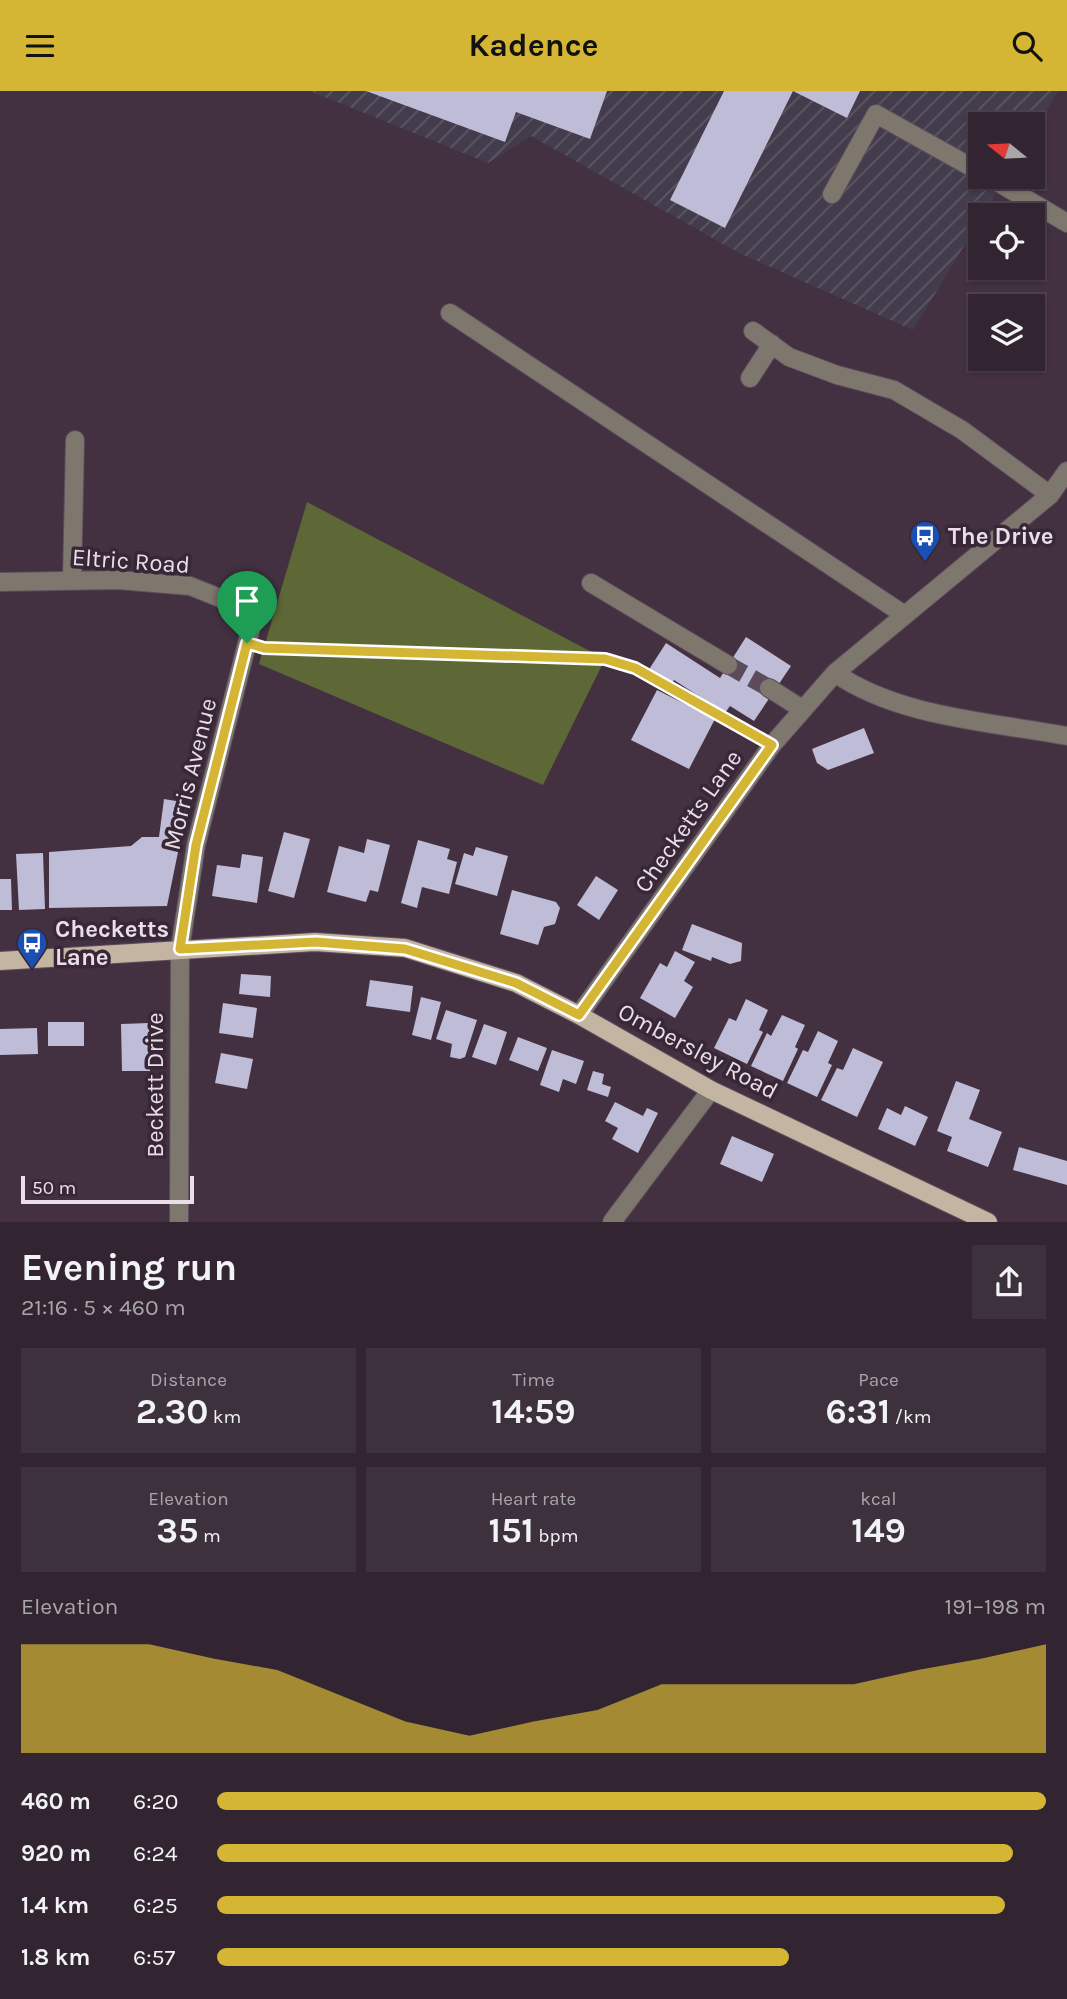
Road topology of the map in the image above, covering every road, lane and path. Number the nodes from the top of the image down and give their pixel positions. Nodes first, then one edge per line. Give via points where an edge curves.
1 (968, 165) edge
2 (1009, 189) edge
3 (832, 194) dead end
4 (1067, 223) edge
5 (450, 313) dead end
6 (754, 331) dead end
7 (772, 344) junction
8 (750, 378) dead end
9 (75, 440) dead end
10 (1067, 471) edge
11 (1050, 495) junction
12 (72, 581) junction
13 (0, 582) edge
14 (592, 583) dead end
15 (255, 612) joint
16 (903, 614) junction
17 (247, 643) junction
18 (728, 665) tunnel mouth
19 (835, 673) junction
20 (769, 688) tunnel mouth
21 (802, 709) junction
22 (1067, 736) edge
23 (772, 745) junction
24 (180, 949) junction
25 (0, 961) edge
26 (579, 1015) junction
27 (711, 1090) junction
28 (179, 1222) edge
29 (612, 1222) edge
30 (988, 1222) edge

1 - 3 street via 876,114
2 - 4 street
5 - 16 street
6 - 7 street
7 - 8 street
7 - 11 street via 789,357 894,390 962,430
9 - 12 street
10 - 11 street, Checketts Lane
11 - 16 street, Checketts Lane
12 - 13 street, Eltric Road
12 - 15 street, Eltric Road via 190,586
14 - 18 street
15 - 17 street, Morris Avenue
16 - 19 street, Checketts Lane
17 - 23 path via 264,648 605,659 635,668
17 - 24 street, Morris Avenue via 196,845
19 - 21 street, Checketts Lane
19 - 22 street via 867,693 898,704
20 - 21 street
21 - 23 street, Checketts Lane
23 - 26 street, Checketts Lane
24 - 25 main road, Ombersley Road
24 - 26 main road, Ombersley Road via 316,942 405,949 516,983
24 - 28 street, Beckett Drive
26 - 27 main road, Ombersley Road
27 - 29 street
27 - 30 main road, Ombersley Road

